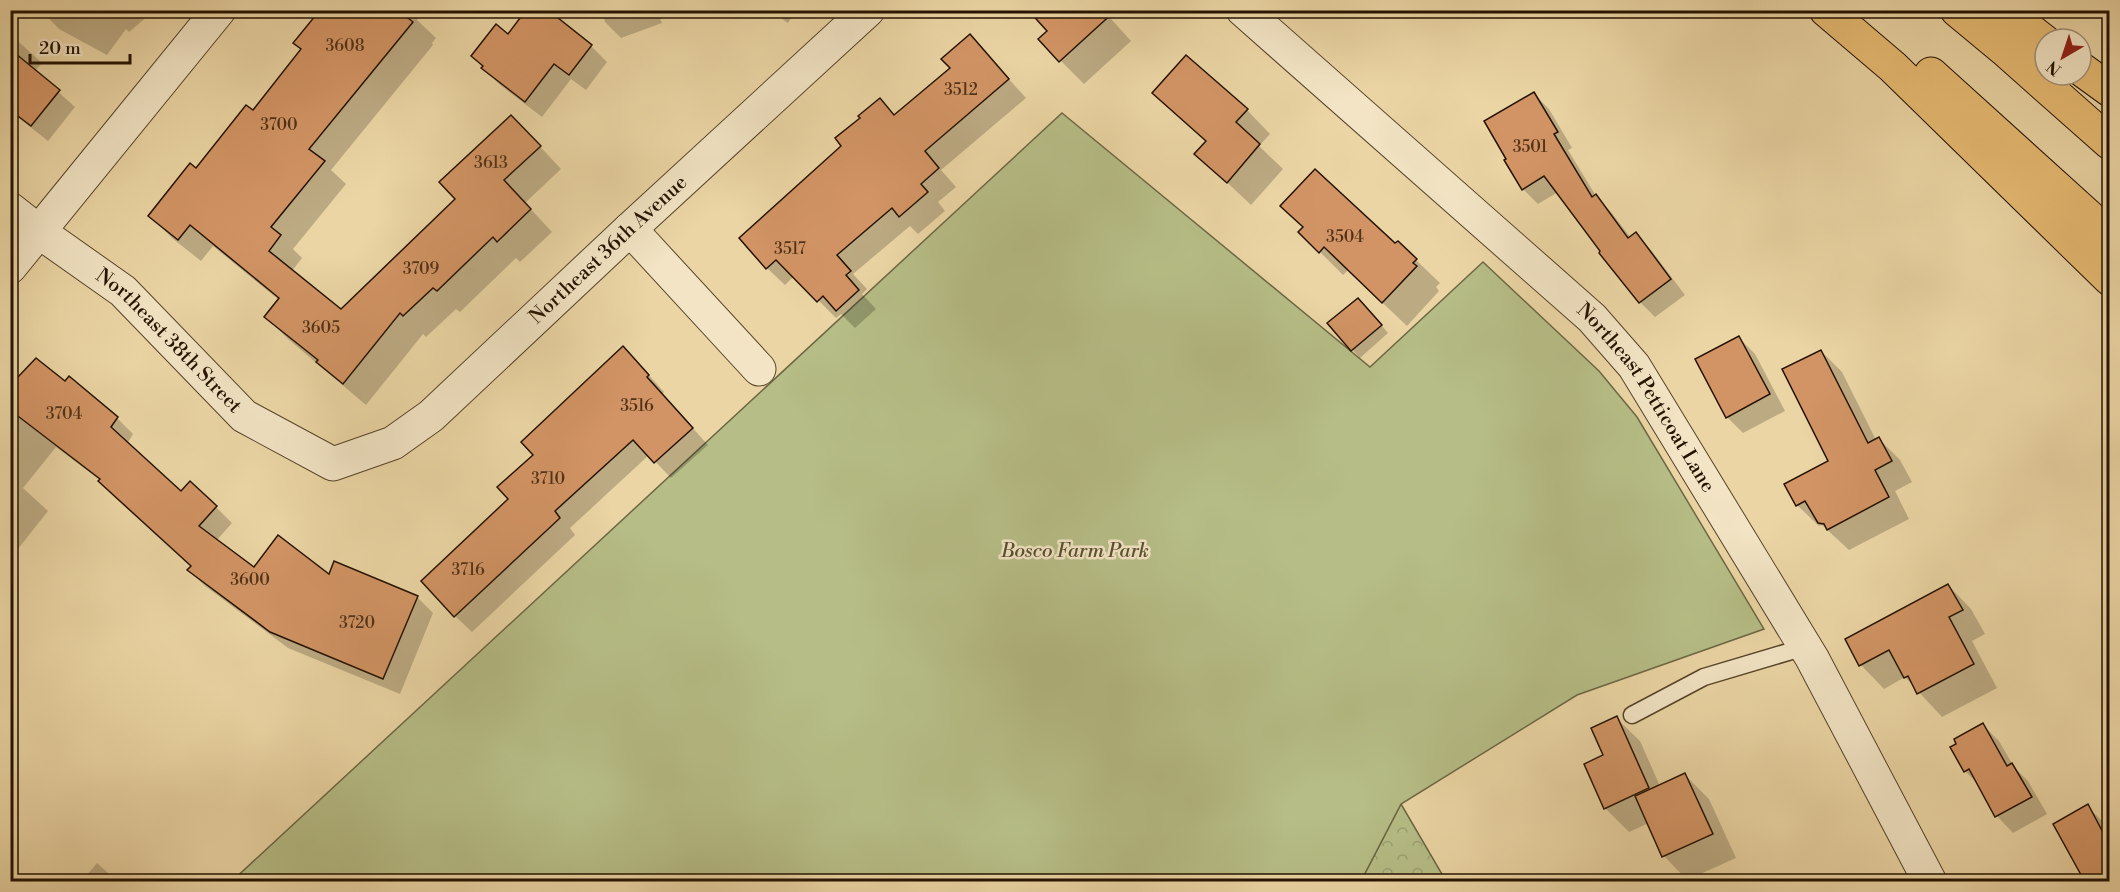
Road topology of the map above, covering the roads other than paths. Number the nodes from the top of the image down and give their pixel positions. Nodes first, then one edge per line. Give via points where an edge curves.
1 (219, 10) edge
2 (868, 10) edge
3 (1243, 10) edge
4 (1826, 10) edge
5 (1849, 10) edge
6 (1957, 10) edge
7 (2004, 10) edge
8 (2033, 33) edge
9 (2093, 78) edge
10 (2109, 90) edge
11 (2109, 143) edge
12 (10, 209) edge
13 (630, 229) junction
14 (39, 231) junction
15 (2109, 236) edge
16 (10, 267) edge
17 (2109, 279) edge
18 (759, 369) dead end
19 (333, 464) joint
20 (1805, 647) junction
21 (1632, 715) dead end
22 (1930, 882) edge

1 - 14 street
2 - 13 street, Northeast 36th Avenue
3 - 20 street, Northeast Petticoat Lane via 1599,326 1634,366
4 - 17 highway via 1893,67
5 - 15 highway via 1901,47
6 - 11 highway
7 - 8 highway
9 - 10 highway
12 - 14 street, Northeast 38th Street
13 - 18 street
13 - 19 street, Northeast 36th Avenue via 431,416 393,443
14 - 16 street
14 - 19 street, Northeast 38th Street via 123,291 244,416
20 - 21 lane via 1704,677
20 - 22 street, Northeast Petticoat Lane

